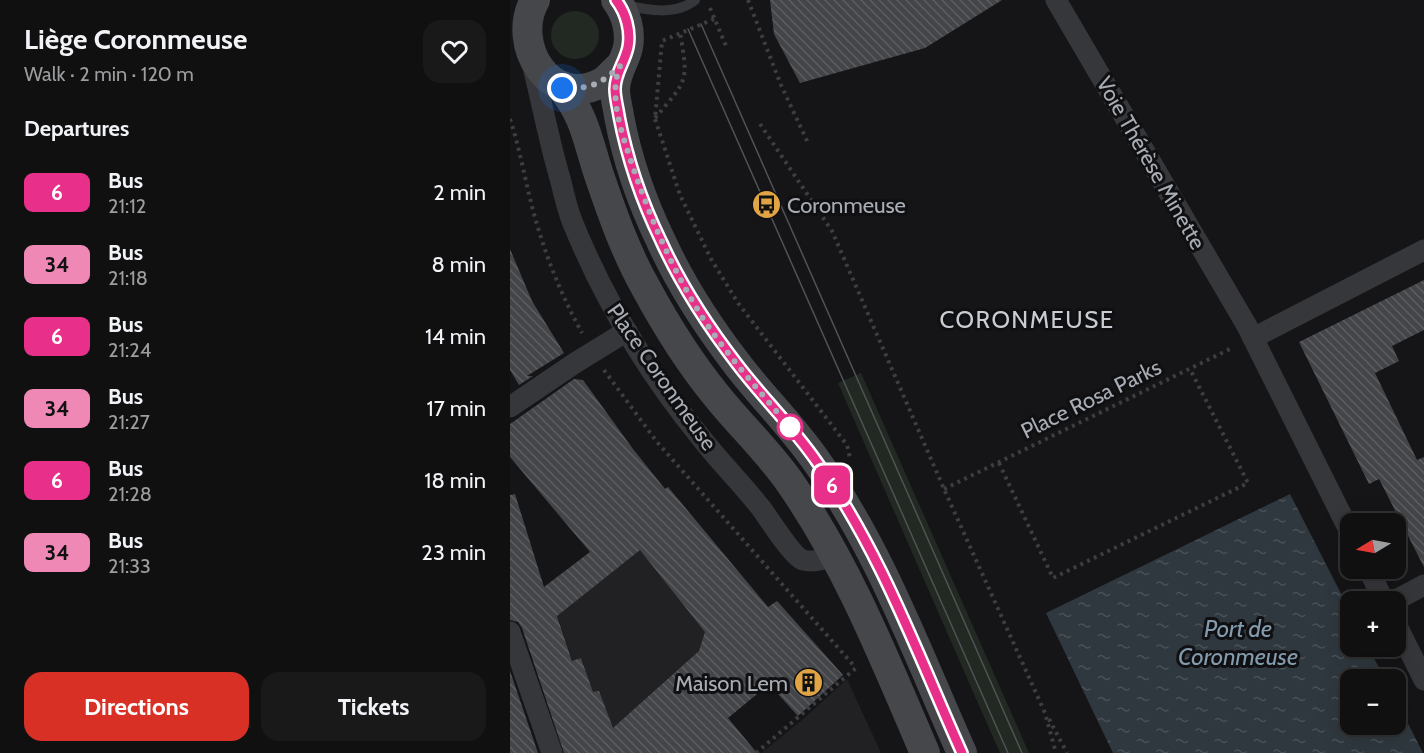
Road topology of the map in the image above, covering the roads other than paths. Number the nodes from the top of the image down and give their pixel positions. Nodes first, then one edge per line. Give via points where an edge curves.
1 (535, 0) edge
2 (695, 0) edge
3 (1056, 0) edge
4 (618, 2) edge
5 (523, 55) edge
6 (620, 66) junction
7 (562, 88) junction
8 (1424, 250) edge
9 (627, 331) junction
10 (1250, 332) junction
11 (510, 407) edge
12 (1340, 513) edge
13 (835, 556) junction
14 (1424, 585) edge
15 (1406, 595) edge
16 (510, 632) edge
17 (1406, 644) edge
18 (1424, 680) edge
19 (552, 753) edge
20 (925, 753) edge
21 (962, 753) edge

1 - 5 main road, Place Coronmeuse via 523,20
2 - 4 lane via 680,9 665,11
3 - 10 street, Voie Thérèse Minette
4 - 6 main road via 629,25 628,47
5 - 7 main road, Place Coronmeuse via 549,83
5 - 9 street, Place Coronmeuse via 571,218
6 - 7 main road via 604,81 584,89
6 - 21 main road via 615,92 622,129 660,239 705,321 817,461 840,497 893,596
7 - 13 main road, Place Coronmeuse via 582,118 610,208 654,304 715,394 789,481
8 - 10 street
9 - 11 street
9 - 13 street, Place Coronmeuse via 675,404 794,554 804,561
10 - 12 street, Voie Thérèse Minette
13 - 20 main road, Place Coronmeuse
14 - 15 street
16 - 19 street
17 - 18 street

